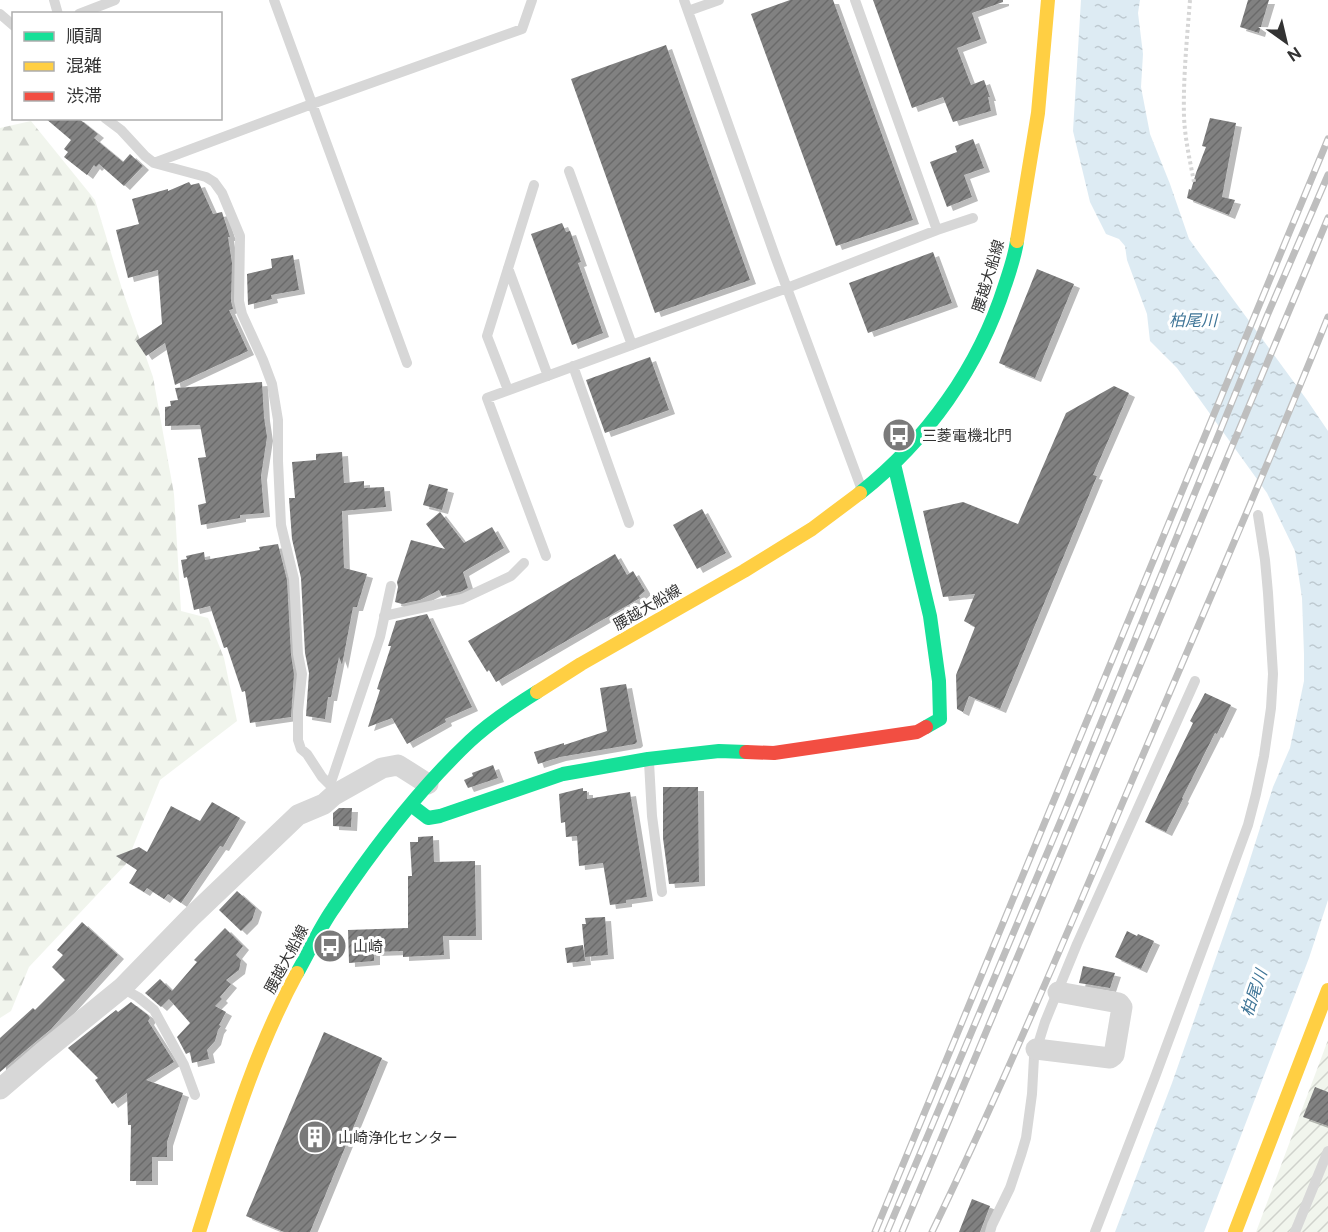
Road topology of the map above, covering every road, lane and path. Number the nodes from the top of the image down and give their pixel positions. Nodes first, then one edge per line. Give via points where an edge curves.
1 (115, 0) edge
2 (274, 0) edge
3 (532, 0) edge
4 (718, 0) edge
5 (855, 0) edge
6 (1048, 0) edge
7 (1190, 0) edge
8 (686, 5) edge
9 (84, 12) edge
10 (0, 14) edge
11 (12, 24) edge
12 (312, 104) junction
13 (108, 120) edge
14 (154, 164) junction
15 (569, 171) dead end
16 (1194, 182) dead end
17 (534, 185) dead end
18 (973, 218) dead end
19 (937, 230) junction
20 (508, 268) junction
21 (787, 288) junction
22 (632, 345) junction
23 (407, 363) dead end
24 (573, 366) junction
25 (548, 376) junction
26 (508, 390) junction
27 (894, 464) junction
28 (862, 492) junction
29 (1258, 515) dead end
30 (629, 523) dead end
31 (546, 556) dead end
32 (524, 563) dead end
33 (391, 586) dead end
34 (384, 616) junction
35 (1195, 681) dead end
36 (648, 759) junction
37 (428, 784) junction
38 (332, 790) junction
39 (411, 805) junction
40 (662, 892) dead end
41 (122, 988) junction
42 (1328, 990) edge
43 (1058, 992) junction
44 (1036, 1049) junction
45 (0, 1089) edge
46 (195, 1095) dead end
47 (1328, 1151) edge
48 (199, 1232) edge
49 (990, 1232) edge
50 (1095, 1232) edge
51 (1235, 1232) edge
52 (1295, 1232) edge

1 - 9 lane
2 - 12 lane
3 - 12 lane via 522,29
4 - 8 lane
5 - 19 lane
6 - 27 main road, 腰越大船線 via 1038,113 1015,254 998,308 953,394
7 - 16 path via 1184,119
8 - 21 lane
10 - 11 lane
12 - 14 lane
12 - 23 lane
13 - 14 lane
14 - 38 lane via 214,182 240,236 239,301 272,384 278,420 281,525 294,579 302,674 298,740
15 - 22 lane
17 - 20 lane
18 - 19 lane
19 - 21 lane
20 - 25 lane
20 - 26 lane via 487,336
21 - 22 lane
21 - 28 lane
22 - 24 lane
24 - 25 lane
24 - 30 lane
25 - 26 lane
26 - 31 lane via 487,398
27 - 28 main road, 腰越大船線
27 - 36 main road via 930,616 940,719 917,732 774,753 718,751
28 - 37 main road, 腰越大船線 via 802,535 513,707 471,740
29 - 50 lane via 1273,674 1256,794 1214,918
32 - 34 lane via 511,576 462,599
33 - 34 lane
34 - 38 lane
35 - 43 lane
36 - 39 main road via 563,774 440,816 428,818
36 - 40 lane
37 - 38 street via 398,765
37 - 39 main road, 腰越大船線
38 - 41 street via 324,804 298,815
39 - 48 main road, 腰越大船線 via 332,910 295,976 244,1092
41 - 45 street
41 - 46 lane via 154,1010 184,1065
42 - 51 main road
43 - 44 lane
43 - 44 street via 1119,1003 1122,1007 1114,1055 1110,1058
44 - 49 lane via 1026,1138
47 - 52 lane

